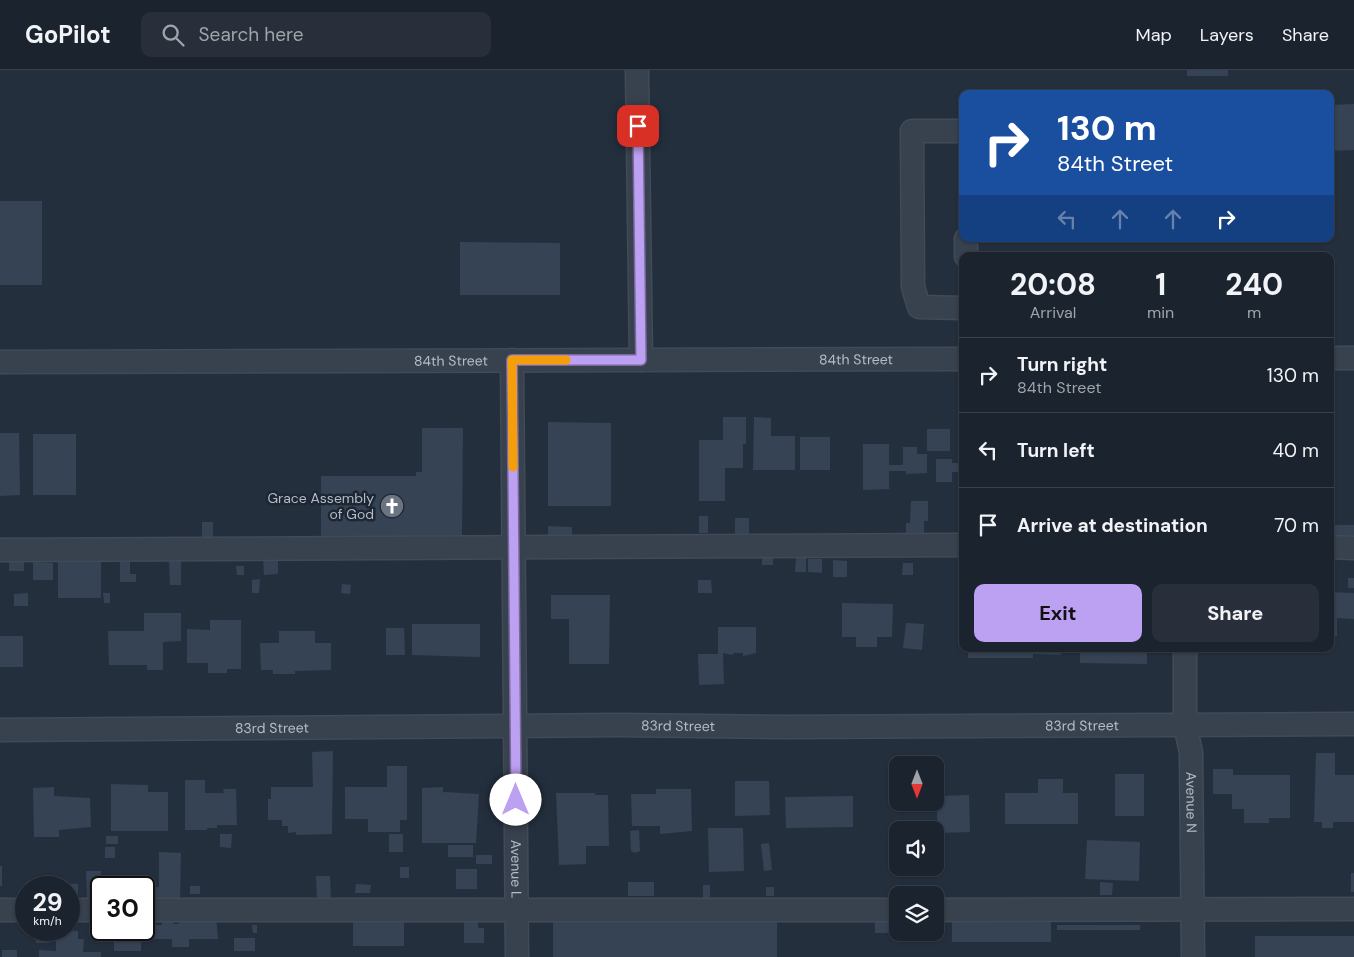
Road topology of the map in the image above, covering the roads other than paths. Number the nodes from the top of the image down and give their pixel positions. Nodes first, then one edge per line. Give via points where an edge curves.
1 (637, 70) edge
2 (959, 131) edge
3 (959, 308) edge
4 (1334, 358) edge
5 (1354, 358) edge
6 (959, 359) edge
7 (512, 360) junction
8 (641, 360) junction
9 (0, 362) edge
10 (959, 545) edge
11 (1334, 547) edge
12 (1354, 548) edge
13 (514, 549) junction
14 (0, 550) edge
15 (1184, 652) edge
16 (1354, 724) edge
17 (1185, 725) junction
18 (516, 726) junction
19 (0, 730) edge
20 (1193, 909) junction
21 (1354, 909) edge
22 (0, 910) edge
23 (15, 910) edge
24 (155, 910) edge
25 (517, 910) junction
26 (889, 910) edge
27 (944, 910) edge
28 (517, 957) edge
29 (1193, 957) edge

1 - 8 street
2 - 3 street via 912,130 912,287 919,307
4 - 5 street
6 - 8 street, 84th Street
7 - 8 street, 84th Street
7 - 9 street, 84th Street
7 - 13 street, Avenue L
10 - 13 street
11 - 12 street
13 - 14 street
13 - 18 street, Avenue L
15 - 17 street, Avenue N
16 - 17 street, 83rd Street
17 - 18 street, 83rd Street
17 - 20 street, Avenue N via 1191,752
18 - 19 street, 83rd Street
18 - 25 street, Avenue L
20 - 21 street
20 - 27 street
20 - 29 street, Avenue N
22 - 23 street
24 - 25 street
25 - 26 street
25 - 28 street, Avenue L

